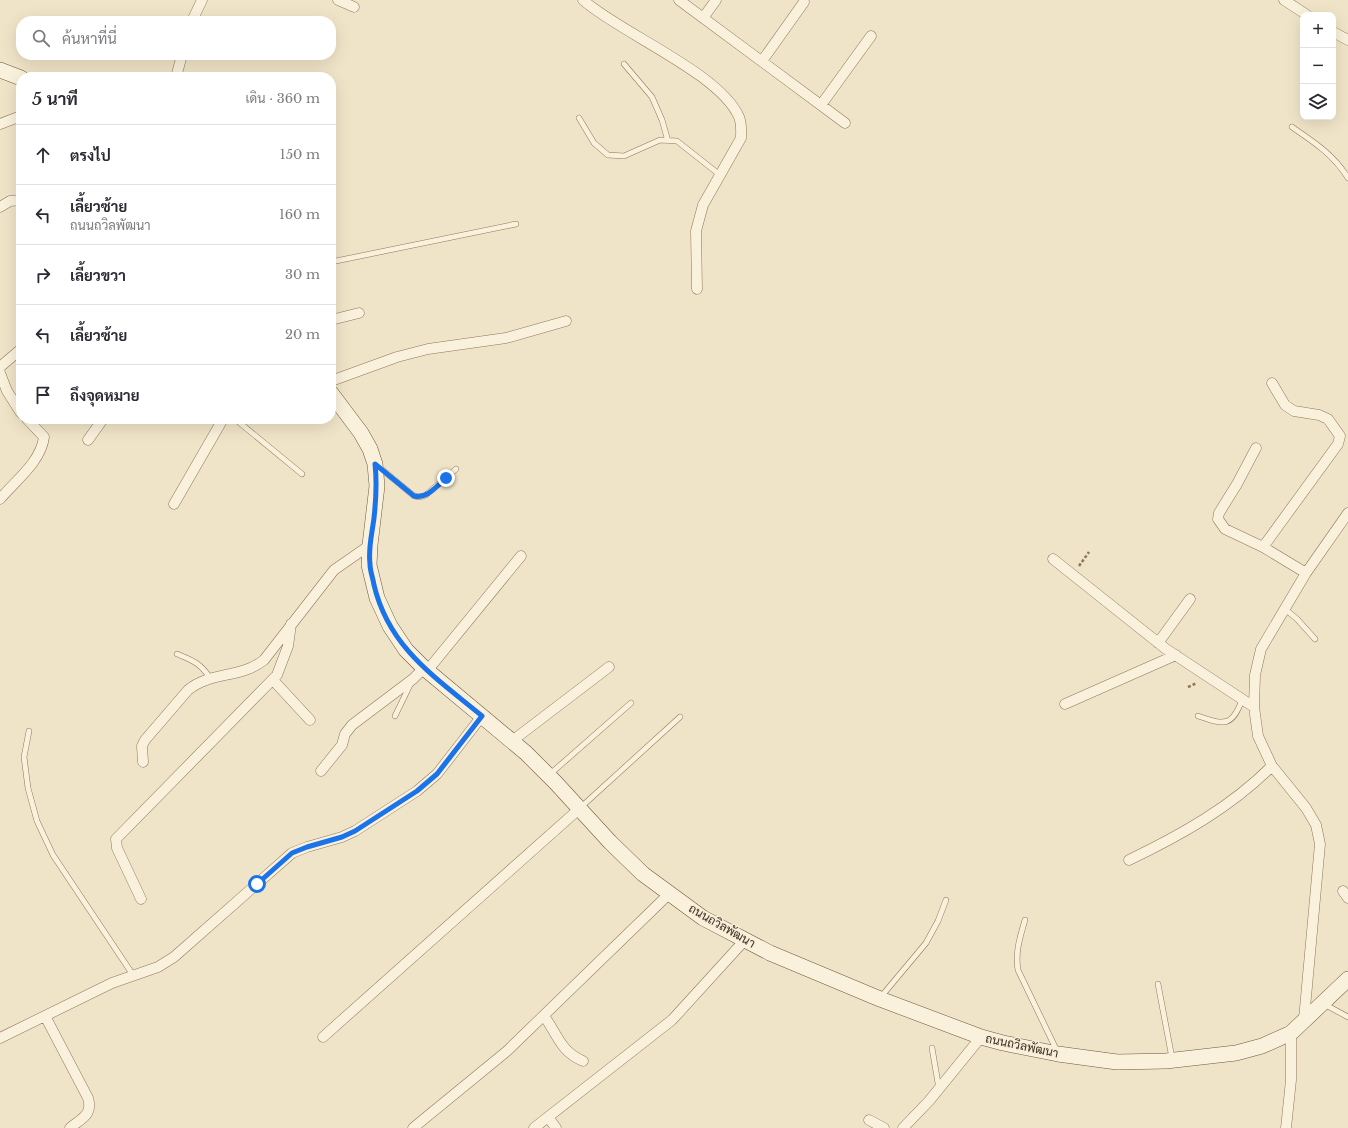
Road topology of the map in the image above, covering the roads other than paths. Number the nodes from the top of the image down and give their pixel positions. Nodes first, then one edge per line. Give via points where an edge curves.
1 (202, 0) edge
2 (338, 0) edge
3 (583, 0) edge
4 (679, 0) edge
5 (716, 0) edge
6 (1284, 0) edge
7 (804, 2) dead end
8 (354, 7) dead end
9 (1302, 12) edge
10 (194, 16) edge
11 (703, 18) junction
12 (1336, 34) edge
13 (872, 36) dead end
14 (1348, 40) edge
15 (181, 60) edge
16 (762, 61) junction
17 (624, 64) dead end
18 (0, 70) edge
19 (177, 72) edge
20 (16, 76) edge
21 (821, 105) junction
22 (16, 118) edge
23 (579, 118) dead end
24 (845, 123) dead end
25 (0, 124) edge
26 (1292, 127) dead end
27 (668, 140) junction
28 (720, 175) junction
29 (1348, 178) edge
30 (16, 200) edge
31 (0, 207) edge
32 (516, 224) dead end
33 (336, 261) edge
34 (697, 289) dead end
35 (359, 313) dead end
36 (336, 319) edge
37 (566, 321) dead end
38 (16, 353) edge
39 (0, 367) edge
40 (0, 374) edge
41 (336, 379) edge
42 (1272, 383) dead end
43 (336, 400) edge
44 (16, 405) edge
45 (32, 424) edge
46 (99, 424) edge
47 (220, 424) edge
48 (241, 424) edge
49 (88, 440) dead end
50 (1256, 448) dead end
51 (375, 464) junction
52 (456, 469) dead end
53 (302, 474) dead end
54 (0, 499) edge
55 (174, 504) dead end
56 (1348, 513) edge
57 (370, 545) junction
58 (1263, 547) junction
59 (521, 556) dead end
60 (1053, 560) dead end
61 (1306, 573) junction
62 (1190, 599) dead end
63 (1285, 609) junction
64 (292, 624) junction
65 (1315, 639) dead end
66 (1158, 643) junction
67 (176, 654) dead end
68 (1176, 655) junction
69 (609, 667) dead end
70 (426, 670) junction
71 (211, 679) junction
72 (413, 679) junction
73 (272, 680) junction
74 (1242, 700) junction
75 (631, 703) dead end
76 (1065, 704) dead end
77 (1254, 707) junction
78 (394, 716) dead end
79 (482, 716) junction
80 (1198, 716) dead end
81 (680, 717) dead end
82 (310, 720) dead end
83 (29, 731) dead end
84 (512, 742) junction
85 (143, 762) dead end
86 (1272, 766) junction
87 (321, 771) dead end
88 (549, 776) junction
89 (578, 809) junction
90 (1129, 860) dead end
91 (670, 893) junction
92 (141, 899) dead end
93 (946, 900) dead end
94 (1025, 920) dead end
95 (744, 941) junction
96 (133, 975) junction
97 (1348, 979) edge
98 (1158, 984) dead end
99 (880, 998) junction
100 (1321, 1003) junction
101 (45, 1016) junction
102 (544, 1016) junction
103 (1348, 1017) edge
104 (1304, 1019) junction
105 (1291, 1033) junction
106 (323, 1037) dead end
107 (981, 1037) junction
108 (0, 1038) edge
109 (932, 1048) dead end
110 (1058, 1054) junction
111 (1173, 1060) junction
112 (583, 1061) dead end
113 (939, 1090) junction
114 (548, 1117) junction
115 (869, 1120) dead end
116 (70, 1128) edge
117 (413, 1128) edge
118 (534, 1128) edge
119 (556, 1128) edge
120 (884, 1128) edge
121 (903, 1128) edge
122 (1286, 1128) edge

1 - 10 street
2 - 8 street
3 - 28 street via 698,74 734,108 740,122 741,138
4 - 11 street
5 - 11 street
6 - 9 street
7 - 16 street
11 - 16 street
12 - 14 street
13 - 21 street
15 - 19 street
16 - 21 street
17 - 27 lane via 652,97
18 - 20 street
21 - 24 street
22 - 25 street
23 - 27 lane via 594,143 608,155 624,156 660,140
26 - 29 lane via 1324,149
27 - 28 lane via 677,141
28 - 34 street via 703,205 696,231
30 - 31 street
32 - 33 lane
35 - 36 street
37 - 41 street via 506,338 428,348
38 - 39 street
40 - 44 street
42 - 58 street via 1285,405 1294,411 1328,420 1340,436 1338,444
43 - 51 street, ถนนถวิลพัฒนา via 361,433
45 - 54 street via 44,437 38,456
46 - 49 street
47 - 55 street
48 - 53 lane
50 - 58 street via 1218,519 1225,529
51 - 52 lane via 414,496 420,497 426,495
51 - 57 street, ถนนถวิลพัฒนา via 377,486
56 - 61 street
57 - 64 street via 334,570
57 - 70 street, ถนนถวิลพัฒนา via 370,565 377,598 402,644
58 - 61 street
59 - 70 street
60 - 66 street
61 - 63 street
62 - 66 street
63 - 65 lane via 1298,619
63 - 77 street via 1261,648 1255,675
64 - 71 street via 264,660 255,667
64 - 73 street via 284,662
66 - 68 street
67 - 71 lane via 195,661
68 - 74 street
68 - 76 street
69 - 84 street
70 - 72 street
70 - 79 street, ถนนถวิลพัฒนา
71 - 85 street via 197,683 188,690 145,740 142,746
72 - 78 lane
72 - 87 street via 352,725 345,734 342,745
73 - 82 street
73 - 92 street via 116,839 117,848
74 - 77 street
74 - 80 lane via 1232,720 1217,723
75 - 88 lane
77 - 86 street via 1258,736
79 - 84 street, ถนนถวิลพัฒนา
79 - 96 street via 437,774 417,791 355,831 292,853 174,957 158,967
81 - 89 lane
83 - 96 lane via 24,757 28,788 38,821 53,856
84 - 88 street, ถนนถวิลพัฒนา
86 - 90 street via 1233,800 1175,838
86 - 104 street via 1306,808 1316,826 1320,844
88 - 89 street, ถนนถวิลพัฒนา
89 - 91 street, ถนนถวิลพัฒนา via 643,874
89 - 106 street
91 - 95 street, ถนนถวิลพัฒนา via 702,918
91 - 102 street
93 - 99 lane via 926,943
94 - 110 lane via 1018,940 1018,970
95 - 99 street, ถนนถวิลพัฒนา
95 - 114 street via 672,1020
96 - 101 street via 112,982
97 - 100 street, ถนนถวิลพัฒนา
98 - 111 lane
99 - 107 street, ถนนถวิลพัฒนา
100 - 103 lane
100 - 104 street, ถนนถวิลพัฒนา
101 - 108 street
101 - 116 street via 90,1106 88,1113
102 - 112 street via 554,1029 563,1049
102 - 117 street via 507,1051
104 - 105 street, ถนนถวิลพัฒนา
105 - 111 street, ถนนถวิลพัฒนา via 1262,1046 1236,1053
105 - 122 street via 1291,1080
107 - 110 street, ถนนถวิลพัฒนา
107 - 113 street
109 - 113 lane
110 - 111 street, ถนนถวิลพัฒนา via 1118,1062
113 - 121 street
114 - 118 street
114 - 119 street
115 - 120 street

